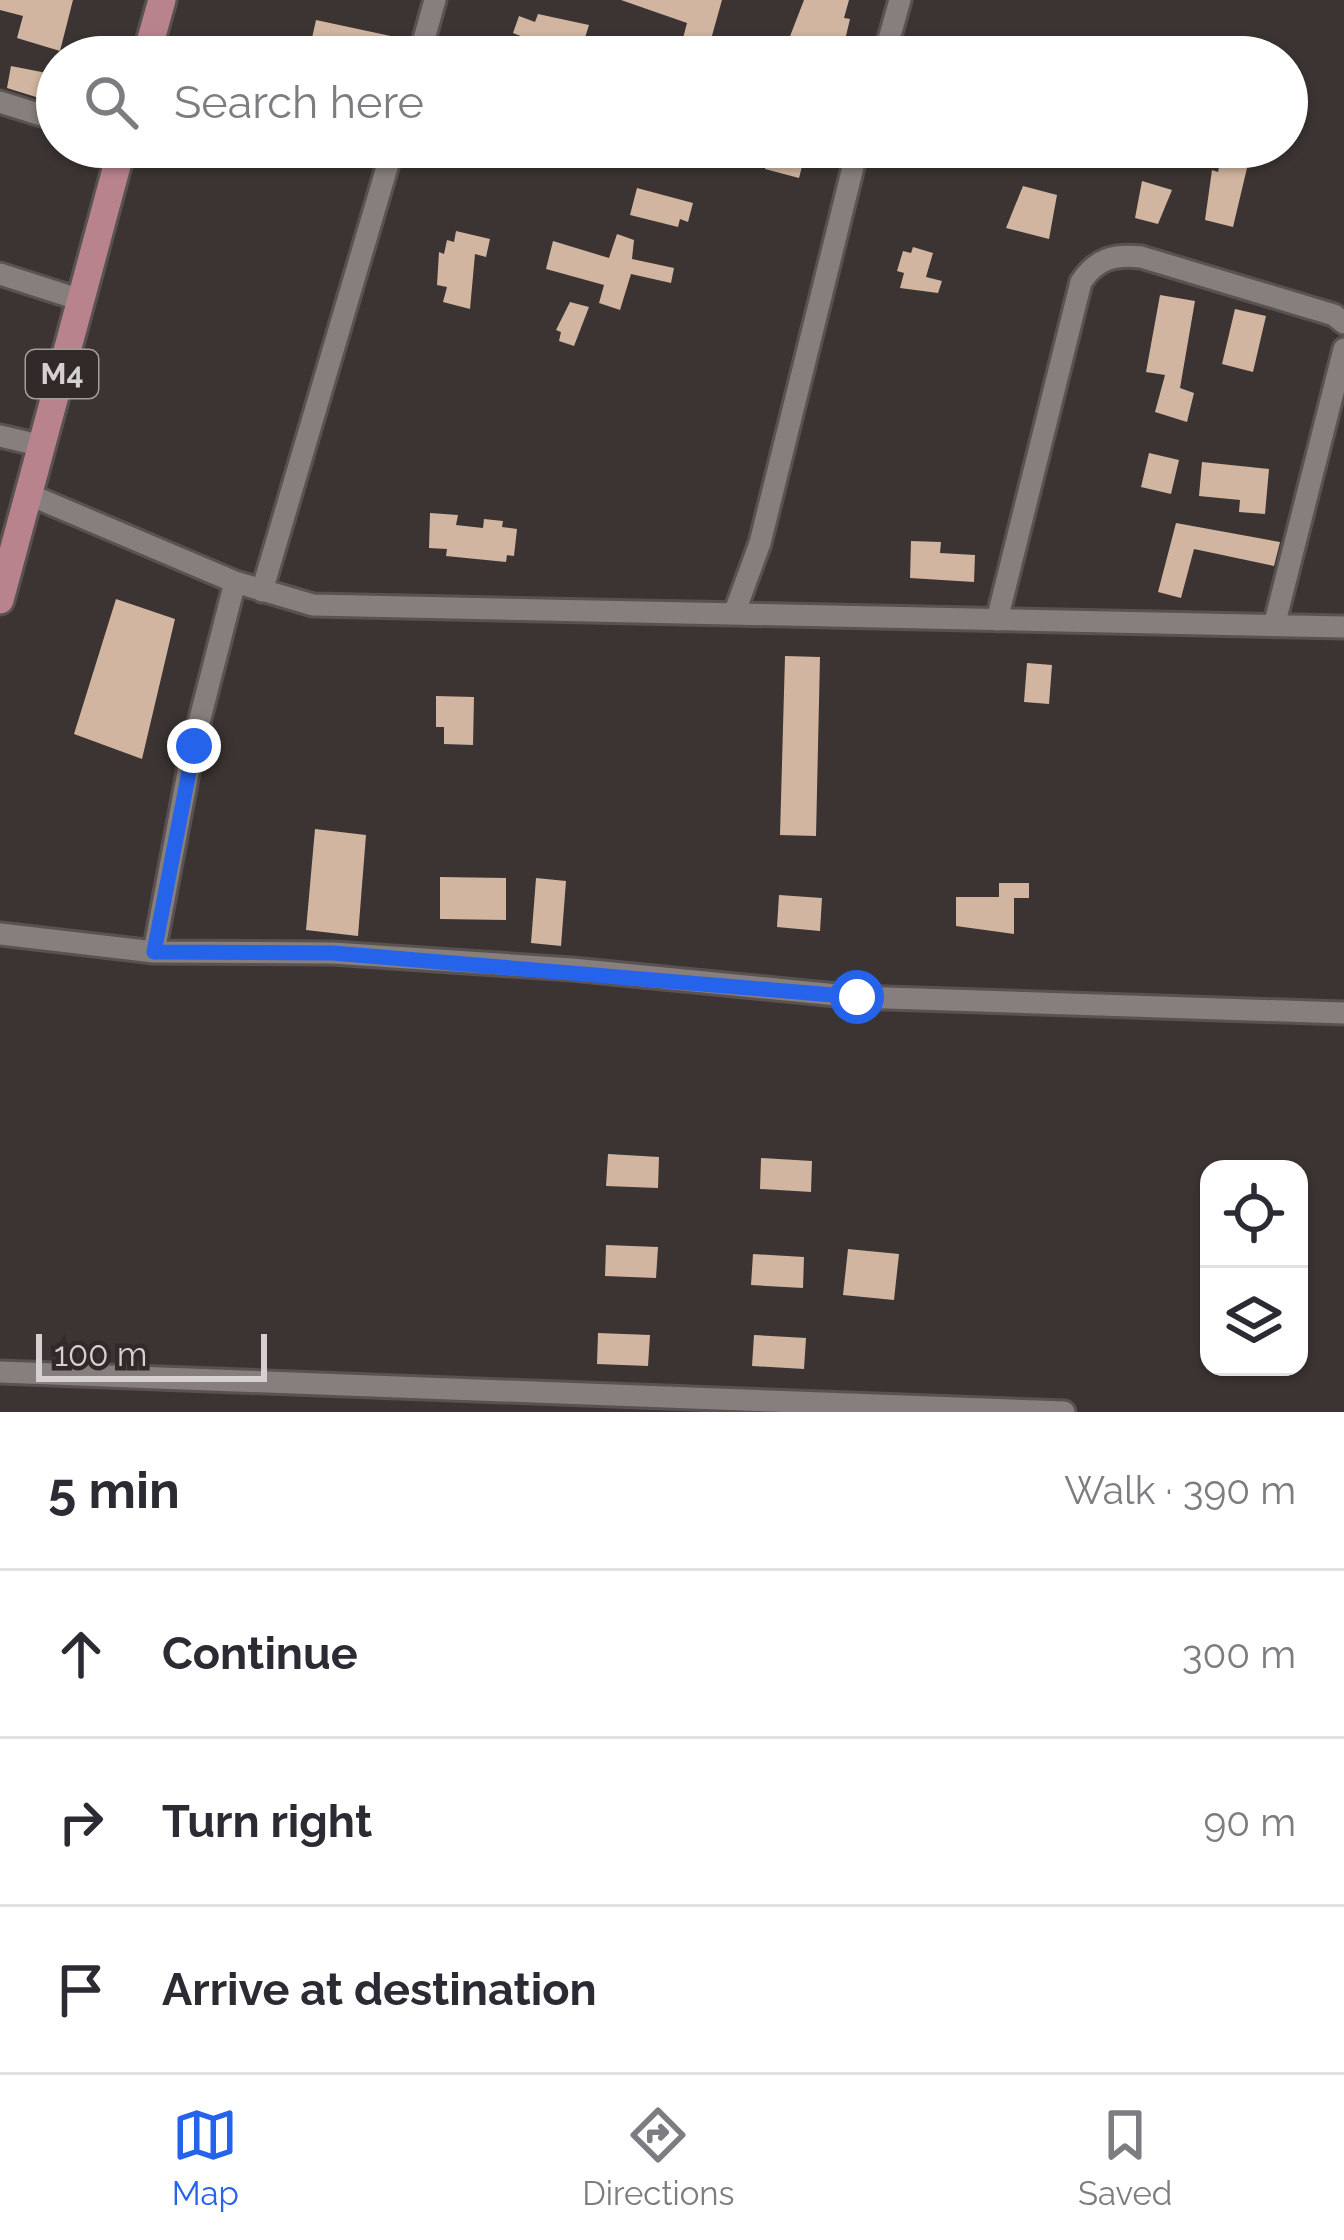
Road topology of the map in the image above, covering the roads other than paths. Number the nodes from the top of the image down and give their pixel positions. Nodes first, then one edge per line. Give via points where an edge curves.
1 (162, 0) edge
2 (435, 0) edge
3 (900, 0) edge
4 (152, 36) edge
5 (425, 36) edge
6 (890, 36) edge
7 (0, 102) edge
8 (36, 113) edge
9 (116, 168) edge
10 (387, 168) edge
11 (853, 168) edge
12 (0, 274) edge
13 (81, 300) junction
14 (1344, 323) edge
15 (1344, 349) edge
16 (0, 436) edge
17 (43, 446) junction
18 (30, 495) junction
19 (235, 582) junction
20 (262, 591) junction
21 (0, 600) edge
22 (734, 614) junction
23 (997, 620) junction
24 (1274, 626) junction
25 (1344, 627) edge
26 (0, 934) edge
27 (154, 952) junction
28 (1344, 1013) edge
29 (0, 1372) edge
30 (1064, 1412) edge

1 - 4 main road
2 - 5 street
3 - 6 street
7 - 8 street
9 - 13 main road, M4
10 - 20 street
11 - 22 street via 760,543
12 - 13 street
13 - 17 main road, M4
14 - 23 street via 1141,257 1090,268
15 - 24 street
16 - 17 street
17 - 18 main road, M4
18 - 19 street
18 - 21 main road, M4
19 - 20 street
19 - 27 street
20 - 22 street via 313,604 398,609
22 - 23 street
23 - 24 street
24 - 25 street
26 - 27 street
27 - 28 street via 333,953 857,997
29 - 30 street

